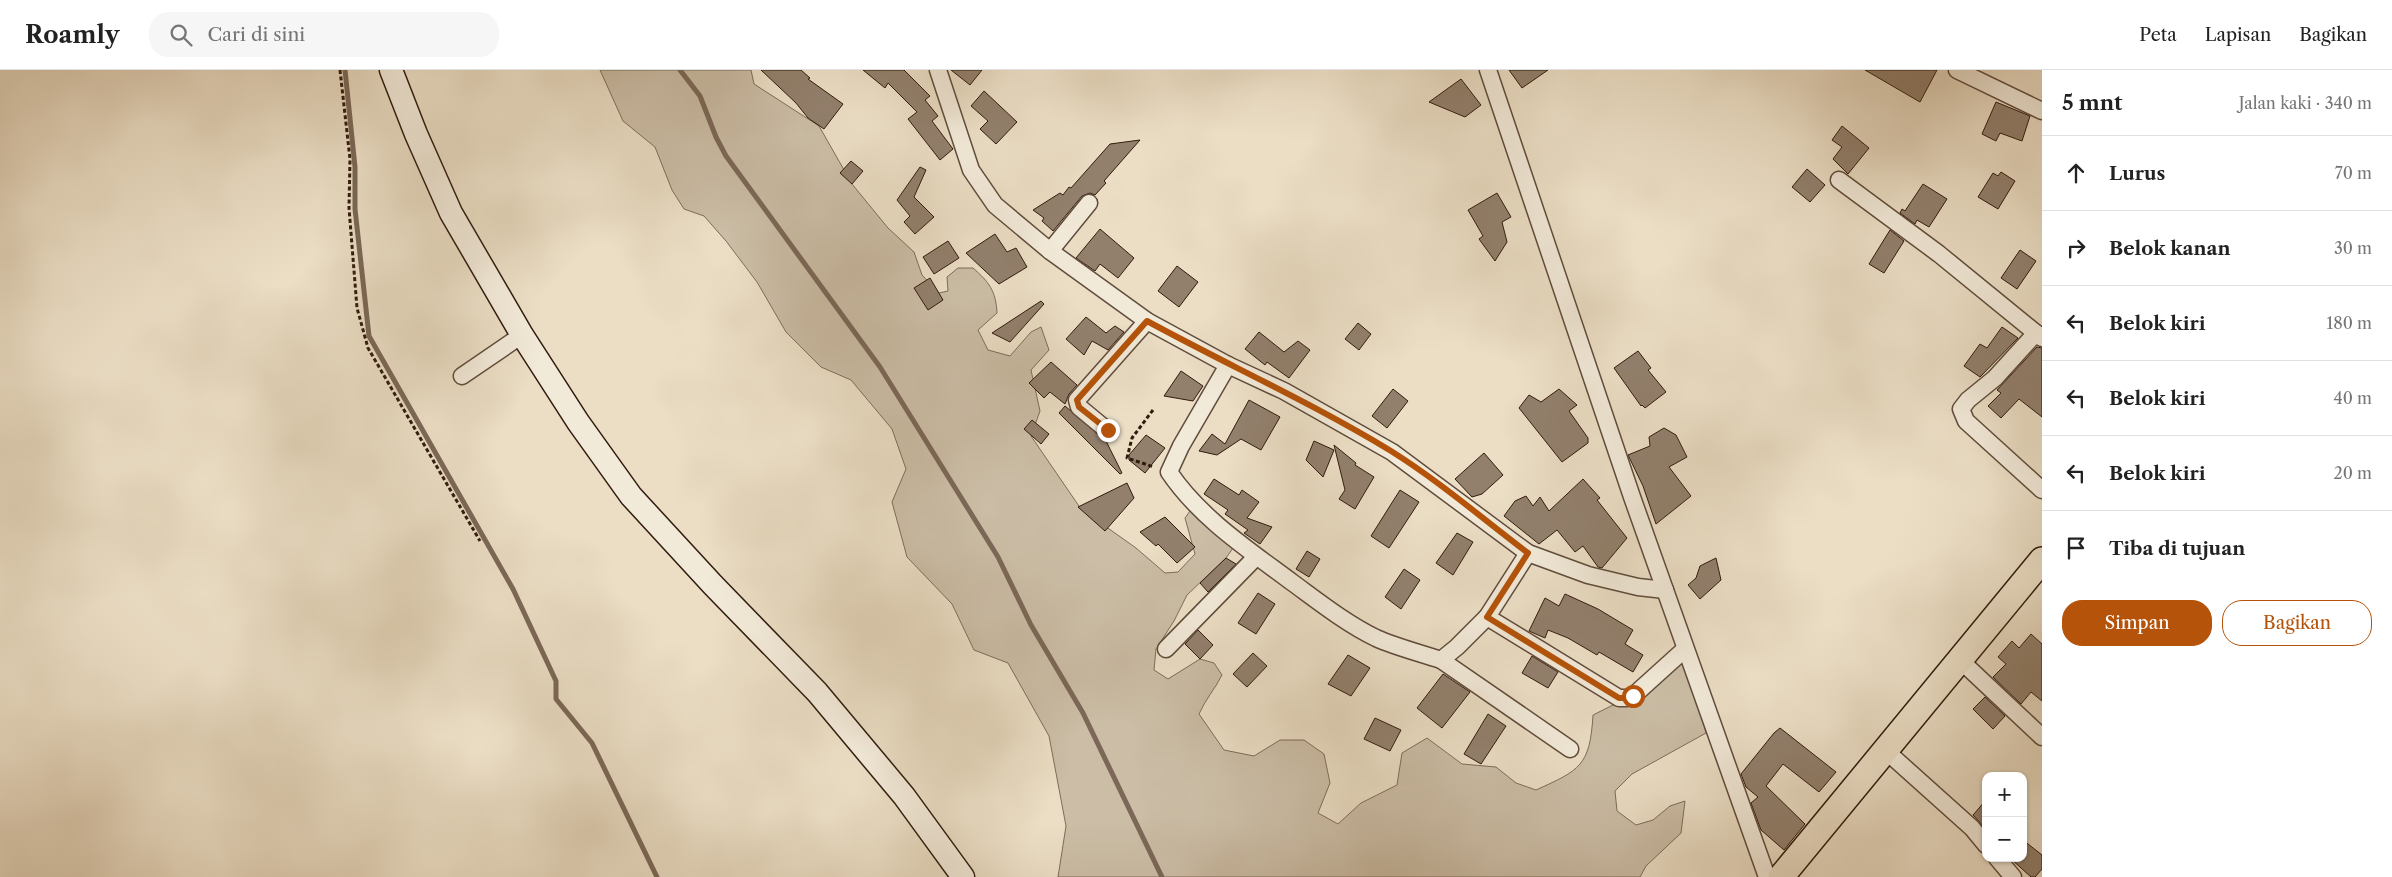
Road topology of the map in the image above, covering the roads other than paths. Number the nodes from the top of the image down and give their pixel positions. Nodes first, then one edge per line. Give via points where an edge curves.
1 (391, 70) edge
2 (938, 70) edge
3 (1488, 70) edge
4 (1957, 70) edge
5 (2042, 111) edge
6 (1839, 180) dead end
7 (1089, 203) dead end
8 (1050, 251) junction
9 (1147, 321) junction
10 (522, 335) junction
11 (2039, 336) edge
12 (1228, 365) junction
13 (462, 376) dead end
14 (1108, 430) dead end
15 (2042, 490) edge
16 (1528, 553) junction
17 (1256, 557) junction
18 (2042, 560) edge
19 (1665, 590) junction
20 (1487, 617) junction
21 (1685, 648) junction
22 (1166, 649) dead end
23 (1441, 660) junction
24 (1960, 660) junction
25 (2042, 737) edge
26 (1570, 749) dead end
27 (1884, 750) junction
28 (1982, 840) edge
29 (2000, 862) edge
30 (963, 877) edge
31 (1767, 877) edge
32 (1781, 877) edge
33 (2013, 877) edge

1 - 10 street via 451,213
2 - 8 street via 971,170 995,205
3 - 19 street
4 - 5 street
6 - 11 street via 1939,254
7 - 8 street
8 - 9 street
9 - 12 street
9 - 14 street via 1077,400 1079,407
10 - 13 street
10 - 30 street via 631,496 817,692 904,796
11 - 15 street via 1961,409 1966,421
12 - 16 street via 1392,452
12 - 17 street via 1169,472 1206,515
16 - 19 street via 1588,575
16 - 20 street
17 - 22 street
17 - 23 street via 1376,638
18 - 24 main road
19 - 21 street
20 - 21 street via 1619,698 1633,696
20 - 23 street
21 - 31 street
23 - 26 street
24 - 25 street
24 - 27 main road
27 - 28 street
27 - 32 main road
29 - 33 street

